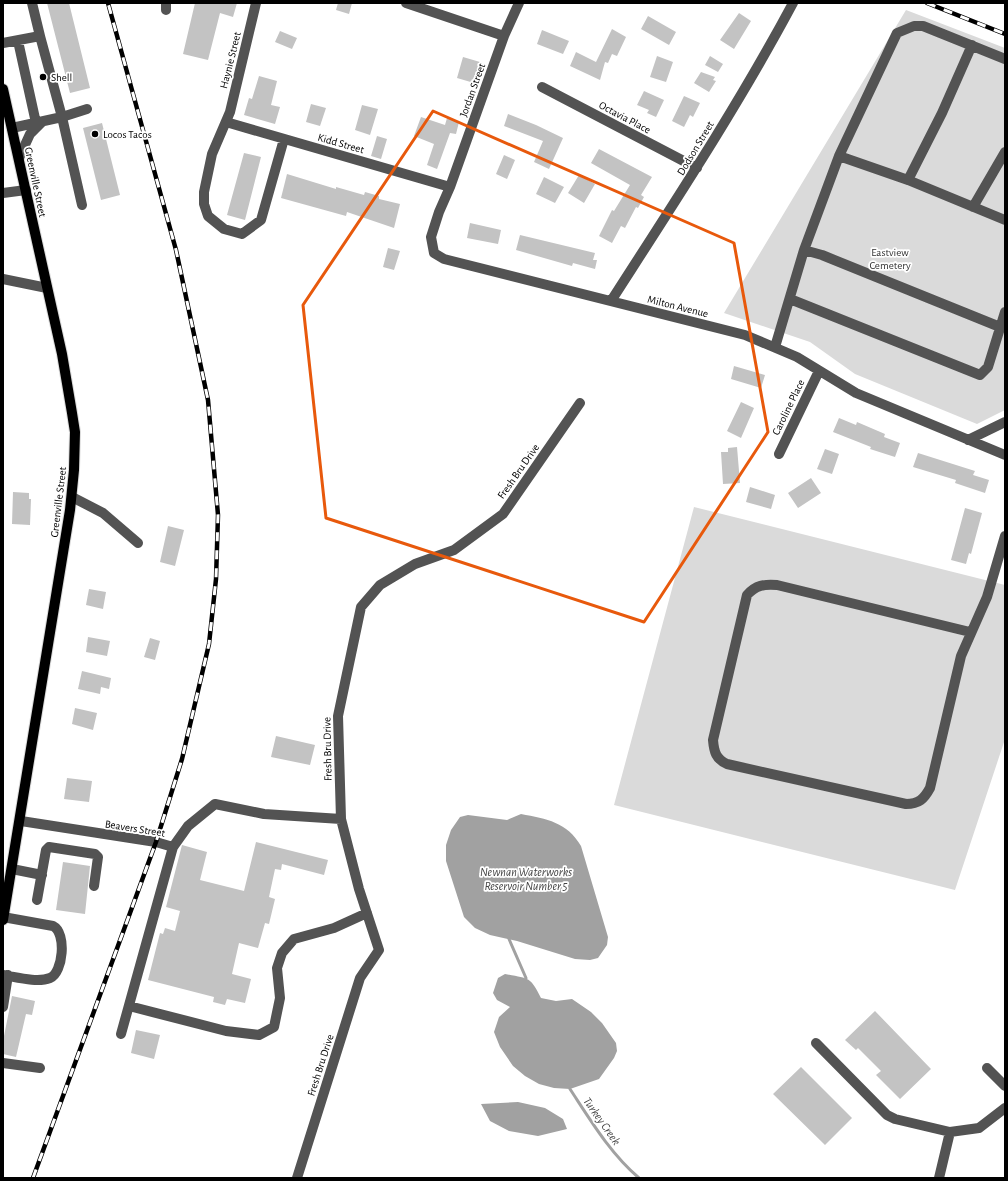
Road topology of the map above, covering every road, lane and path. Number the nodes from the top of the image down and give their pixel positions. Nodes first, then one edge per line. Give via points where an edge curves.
1 (32, 3) edge
2 (256, 3) edge
3 (406, 3) edge
4 (519, 3) edge
5 (793, 3) edge
6 (40, 36) junction
7 (504, 36) junction
8 (18, 40) junction
9 (3, 43) edge
10 (972, 45) junction
11 (1005, 59) edge
12 (542, 87) dead end
13 (3, 89) edge
14 (87, 109) dead end
15 (62, 117) junction
16 (40, 122) junction
17 (226, 122) junction
18 (8, 125) edge
19 (284, 139) junction
20 (1005, 152) edge
21 (839, 156) junction
22 (19, 158) junction
23 (697, 168) junction
24 (908, 180) junction
25 (450, 187) junction
26 (26, 190) junction
27 (3, 193) edge
28 (82, 205) dead end
29 (973, 207) junction
30 (1005, 220) edge
31 (804, 250) junction
32 (3, 279) edge
33 (47, 288) junction
34 (790, 299) junction
35 (611, 301) junction
36 (1005, 312) edge
37 (1000, 327) junction
38 (775, 347) junction
39 (819, 371) junction
40 (580, 403) dead end
41 (1005, 422) edge
42 (968, 440) junction
43 (779, 454) dead end
44 (1005, 455) edge
45 (72, 497) junction
46 (1005, 536) edge
47 (138, 543) dead end
48 (970, 632) junction
49 (341, 819) junction
50 (20, 821) junction
51 (173, 847) junction
52 (12, 869) junction
53 (42, 875) junction
54 (94, 886) dead end
55 (37, 900) dead end
56 (367, 913) junction
57 (3, 919) edge
58 (5, 975) edge
59 (129, 1006) junction
60 (3, 1007) edge
61 (121, 1034) dead end
62 (816, 1043) dead end
63 (3, 1062) edge
64 (40, 1068) dead end
65 (987, 1068) dead end
66 (1005, 1086) edge
67 (1005, 1108) edge
68 (950, 1132) junction
69 (297, 1178) edge
70 (939, 1178) edge

1 - 6 street
2 - 17 street, Haynie Street
3 - 7 street
4 - 7 street, Jordan Street
5 - 23 street, Dodson Street
6 - 8 street
6 - 15 street
7 - 25 street, Jordan Street
8 - 9 street
8 - 16 street
10 - 11 street
10 - 21 street via 923,26 904,28 897,32
10 - 24 street via 942,113
12 - 23 street, Octavia Place
13 - 18 main road, Greenville Street
14 - 15 street
15 - 16 street
15 - 28 street
16 - 18 street
16 - 22 street via 30,134
17 - 19 street, Kidd Street
17 - 19 street, Haynie Street via 212,154 204,192 208,216 224,229 242,234 261,220
18 - 22 main road, Greenville Street
19 - 25 street, Kidd Street
20 - 29 street
21 - 24 street
21 - 31 street
22 - 26 main road, Greenville Street
23 - 35 street, Dodson Street
24 - 29 street
25 - 35 street, Milton Avenue via 431,237 434,253 444,259
26 - 27 street
26 - 33 main road, Greenville Street
29 - 30 street
31 - 34 street
31 - 37 street via 822,254
32 - 33 street
33 - 45 main road, Greenville Street via 62,354 75,432
34 - 37 street via 980,375 988,367
34 - 38 street
35 - 38 street, Milton Avenue via 745,335
36 - 37 street
38 - 39 street, Milton Avenue via 798,357
39 - 42 street, Milton Avenue via 856,393
39 - 43 street, Caroline Place
40 - 49 street, Fresh Bru Drive via 503,514 454,550 415,564 380,585 361,607 338,716
41 - 42 street
42 - 44 street, Milton Avenue
45 - 47 street via 103,513
45 - 50 main road, Greenville Street
46 - 48 street via 982,610
48 - 48 street via 961,656 930,788 924,798 915,804 727,764 719,760 714,750 713,740 747,595 763,584 777,584
49 - 51 street via 264,814 215,804 188,826
49 - 56 street, Fresh Bru Drive
50 - 51 street, Beavers Street via 156,842
50 - 52 main road, Greenville Street
51 - 59 street, Beavers Street
52 - 53 street
52 - 57 main road, Greenville Street
53 - 54 street via 46,850 49,847 92,853 98,857
53 - 55 street
56 - 59 street via 334,928 294,939 282,953 277,968 280,998 274,1027 259,1035 226,1031
56 - 69 street, Fresh Bru Drive via 379,950 360,978
57 - 58 street via 53,926 59,931 62,944 58,972 51,978 44,980
58 - 60 street
59 - 61 street, Beavers Street
62 - 68 street via 887,1115
63 - 64 street
65 - 66 street
67 - 68 street via 979,1128
68 - 70 street

